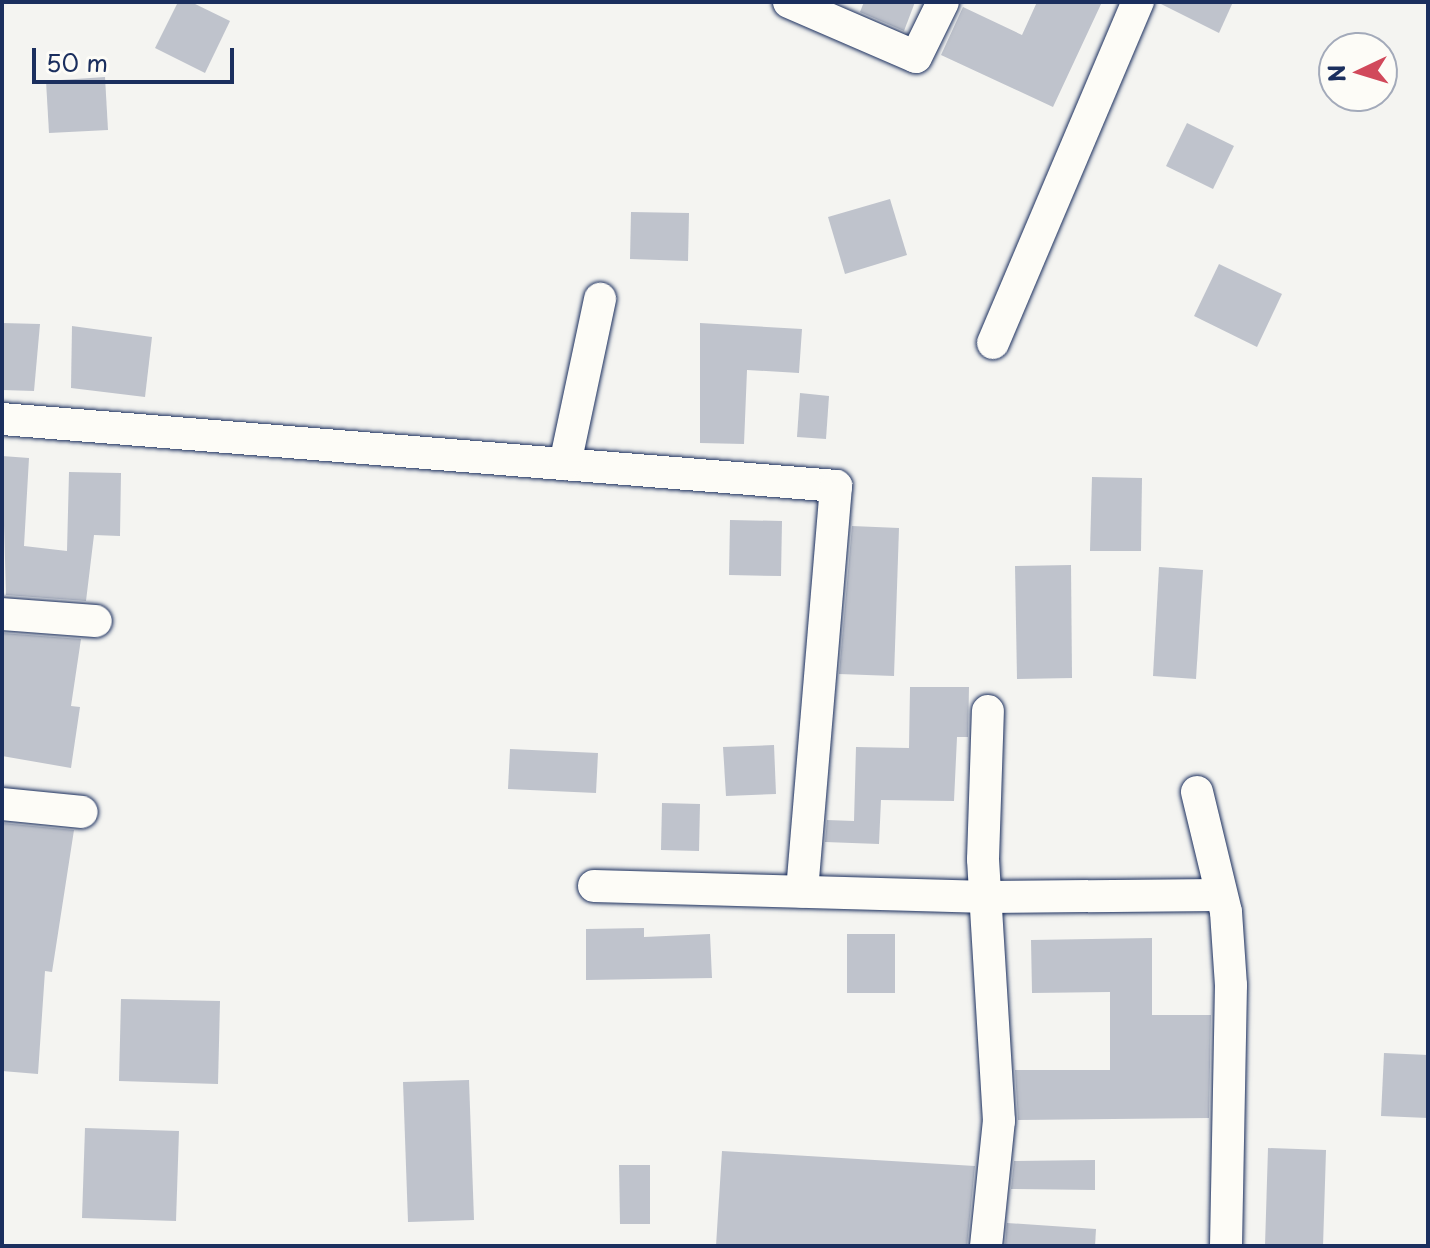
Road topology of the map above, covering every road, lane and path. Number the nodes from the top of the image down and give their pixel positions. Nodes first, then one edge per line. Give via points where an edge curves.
1 (789, 2) edge
2 (943, 2) edge
3 (1138, 2) edge
4 (600, 299) dead end
5 (993, 343) dead end
6 (2, 419) edge
7 (565, 464) junction
8 (2, 614) edge
9 (96, 621) dead end
10 (988, 711) dead end
11 (1197, 792) dead end
12 (2, 804) edge
13 (82, 812) dead end
14 (594, 886) dead end
15 (802, 892) junction
16 (1218, 895) junction
17 (988, 897) junction
18 (986, 1246) edge
19 (1226, 1246) edge

1 - 2 street via 916,57
3 - 5 street
4 - 7 street
6 - 7 street
7 - 15 street via 836,486
8 - 9 street
10 - 17 street via 983,859
11 - 16 street
12 - 13 street
14 - 15 street
15 - 17 street
16 - 17 street
16 - 19 street via 1226,912 1231,985
17 - 18 street via 999,1121

